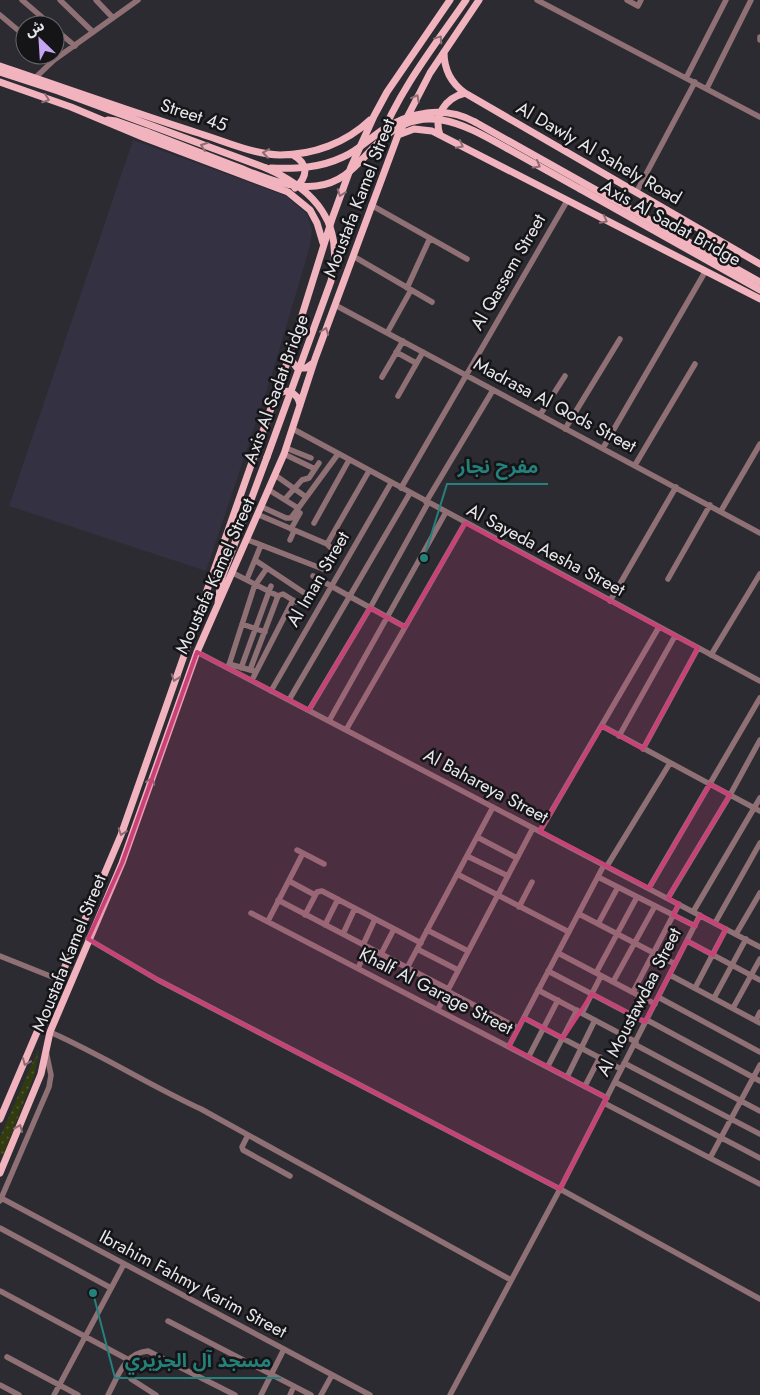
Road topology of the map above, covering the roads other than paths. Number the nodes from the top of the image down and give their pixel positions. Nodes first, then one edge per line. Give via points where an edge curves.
1 (22, 0) edge
2 (60, 0) edge
3 (96, 0) edge
4 (138, 0) edge
5 (450, 0) edge
6 (466, 0) edge
7 (479, 0) edge
8 (537, 0) edge
9 (627, 0) edge
10 (641, 0) edge
11 (726, 0) edge
12 (751, 0) edge
13 (130, 2) edge
14 (39, 15) edge
15 (0, 16) edge
16 (113, 18) junction
17 (15, 28) edge
18 (93, 32) junction
19 (65, 38) edge
20 (75, 46) junction
21 (444, 52) junction
22 (65, 53) edge
23 (49, 65) edge
24 (0, 66) edge
25 (0, 72) edge
26 (35, 78) junction
27 (686, 78) junction
28 (0, 82) edge
29 (695, 82) junction
30 (706, 88) junction
31 (465, 93) junction
32 (374, 116) junction
33 (760, 117) edge
34 (103, 121) junction
35 (148, 129) junction
36 (398, 135) junction
37 (440, 135) junction
38 (379, 142) junction
39 (293, 155) junction
40 (266, 168) junction
41 (582, 186) junction
42 (637, 191) junction
43 (288, 192) junction
44 (567, 201) junction
45 (371, 205) junction
46 (430, 238) junction
47 (323, 245) junction
48 (353, 256) junction
49 (467, 259) dead end
50 (760, 264) edge
51 (705, 272) junction
52 (760, 282) edge
53 (409, 289) junction
54 (760, 290) edge
55 (760, 299) edge
56 (432, 302) dead end
57 (335, 306) junction
58 (387, 333) junction
59 (620, 339) dead end
60 (403, 341) junction
61 (396, 352) junction
62 (423, 352) junction
63 (289, 357) junction
64 (315, 359) junction
65 (416, 363) junction
66 (695, 364) dead end
67 (466, 375) junction
68 (565, 376) dead end
69 (382, 377) dead end
70 (493, 390) junction
71 (398, 396) dead end
72 (274, 399) junction
73 (300, 406) junction
74 (540, 415) junction
75 (292, 429) junction
76 (565, 429) junction
77 (760, 444) edge
78 (603, 448) junction
79 (285, 451) junction
80 (338, 454) junction
81 (311, 458) dead end
82 (349, 460) junction
83 (634, 465) junction
84 (315, 468) junction
85 (368, 471) junction
86 (275, 476) junction
87 (320, 480) junction
88 (391, 483) junction
89 (676, 487) junction
90 (295, 488) junction
91 (401, 488) junction
92 (269, 490) junction
93 (410, 493) junction
94 (306, 497) junction
95 (285, 499) junction
96 (427, 502) junction
97 (710, 506) junction
98 (262, 507) junction
99 (299, 510) junction
100 (721, 511) junction
101 (446, 512) junction
102 (259, 515) junction
103 (314, 523) dead end
104 (465, 523) junction
105 (292, 530) junction
106 (760, 532) edge
107 (248, 540) junction
108 (290, 540) dead end
109 (328, 543) junction
110 (261, 545) junction
111 (255, 560) junction
112 (328, 562) dead end
113 (266, 568) junction
114 (323, 569) dead end
115 (233, 572) junction
116 (760, 574) edge
117 (313, 576) dead end
118 (247, 579) junction
119 (668, 579) dead end
120 (256, 584) junction
121 (332, 586) junction
122 (270, 589) junction
123 (278, 596) junction
124 (309, 596) dead end
125 (350, 596) junction
126 (610, 601) junction
127 (218, 606) junction
128 (370, 608) junction
129 (388, 618) junction
130 (242, 624) junction
131 (405, 627) junction
132 (658, 627) junction
133 (256, 628) junction
134 (265, 632) junction
135 (675, 636) junction
136 (698, 648) junction
137 (197, 652) junction
138 (711, 655) junction
139 (228, 666) junction
140 (241, 668) junction
141 (253, 671) junction
142 (252, 680) junction
143 (760, 681) edge
144 (271, 691) junction
145 (760, 698) edge
146 (289, 700) junction
147 (309, 710) junction
148 (328, 721) junction
149 (602, 726) junction
150 (346, 730) junction
151 (619, 736) junction
152 (760, 740) edge
153 (643, 749) junction
154 (670, 763) junction
155 (710, 784) junction
156 (730, 795) junction
157 (760, 798) edge
158 (493, 807) junction
159 (754, 808) junction
160 (760, 812) edge
161 (533, 828) junction
162 (540, 831) junction
163 (477, 837) junction
164 (760, 843) edge
165 (467, 856) junction
166 (517, 858) junction
167 (324, 864) dead end
168 (606, 866) junction
169 (457, 874) junction
170 (508, 876) junction
171 (598, 877) junction
172 (288, 881) junction
173 (532, 882) dead end
174 (618, 887) junction
175 (649, 888) junction
176 (760, 893) edge
177 (316, 895) junction
178 (498, 895) junction
179 (637, 897) junction
180 (668, 898) junction
181 (338, 899) junction
182 (278, 900) junction
183 (679, 904) junction
184 (519, 906) junction
185 (656, 906) junction
186 (355, 908) junction
187 (251, 912) dead end
188 (693, 912) junction
189 (305, 914) junction
190 (578, 914) junction
191 (700, 915) junction
192 (673, 916) junction
193 (375, 919) junction
194 (268, 921) junction
195 (715, 923) junction
196 (598, 924) junction
197 (325, 925) junction
198 (695, 926) junction
199 (394, 929) junction
200 (726, 929) junction
201 (427, 930) junction
202 (569, 932) junction
203 (343, 934) junction
204 (617, 934) junction
205 (736, 934) junction
206 (88, 939) junction
207 (746, 939) junction
208 (687, 941) junction
209 (421, 943) junction
210 (635, 943) junction
211 (365, 946) junction
212 (760, 947) edge
213 (417, 950) junction
214 (468, 952) junction
215 (558, 953) junction
216 (653, 953) junction
217 (381, 954) junction
218 (713, 955) junction
219 (1, 959) edge
220 (760, 959) edge
221 (675, 964) junction
222 (732, 965) junction
223 (358, 968) junction
224 (407, 968) junction
225 (458, 970) junction
226 (548, 971) junction
227 (598, 974) junction
228 (670, 975) junction
229 (751, 976) junction
230 (60, 980) junction
231 (760, 980) edge
232 (613, 982) junction
233 (695, 988) junction
234 (448, 990) junction
235 (538, 990) junction
236 (632, 992) junction
237 (592, 994) junction
238 (658, 997) junction
239 (714, 998) junction
240 (558, 1000) junction
241 (655, 1004) junction
242 (733, 1008) junction
243 (438, 1009) junction
244 (580, 1012) junction
245 (760, 1012) edge
246 (524, 1018) junction
247 (595, 1020) junction
248 (646, 1021) junction
249 (758, 1022) edge
250 (518, 1028) junction
251 (544, 1028) junction
252 (50, 1032) junction
253 (563, 1038) junction
254 (635, 1043) junction
255 (509, 1046) junction
256 (581, 1048) junction
257 (46, 1050) junction
258 (760, 1052) edge
259 (529, 1056) junction
260 (600, 1057) junction
261 (760, 1065) edge
262 (548, 1066) junction
263 (623, 1066) junction
264 (567, 1077) junction
265 (754, 1077) junction
266 (760, 1081) edge
267 (615, 1082) junction
268 (585, 1086) junction
269 (605, 1100) junction
270 (741, 1100) junction
271 (760, 1111) edge
272 (731, 1118) junction
273 (0, 1119) edge
274 (760, 1134) edge
275 (248, 1136) junction
276 (721, 1138) junction
277 (710, 1158) junction
278 (760, 1158) edge
279 (3, 1160) edge
280 (0, 1173) edge
281 (290, 1176) dead end
282 (760, 1184) edge
283 (560, 1189) junction
284 (1, 1200) edge
285 (0, 1228) edge
286 (124, 1264) junction
287 (511, 1280) junction
288 (111, 1288) junction
289 (0, 1291) edge
290 (760, 1299) edge
291 (168, 1321) dead end
292 (85, 1337) junction
293 (284, 1349) junction
294 (7, 1357) dead end
295 (127, 1359) junction
296 (271, 1374) junction
297 (332, 1375) junction
298 (0, 1385) edge
299 (59, 1385) junction
300 (294, 1386) junction
301 (19, 1395) edge
302 (54, 1395) edge
303 (78, 1395) edge
304 (108, 1395) edge
305 (156, 1395) edge
306 (235, 1395) edge
307 (261, 1395) edge
308 (290, 1395) edge
309 (311, 1395) edge
310 (321, 1395) edge
311 (370, 1395) edge
312 (450, 1395) edge

1 - 14 street
2 - 18 street
3 - 16 street
4 - 13 street
5 - 32 main road, Moustafa Kamel Street via 405,64
38 -> 6 main road, Axis Al Sadat Bridge, bridge via 409,83
7 - 21 main road, Moustafa Kamel Street
8 - 27 street
9 - 10 street via 638,6
11 - 27 street
12 - 30 street
13 - 16 street
15 - 17 street
16 - 18 street
18 - 20 street
19 - 20 street
20 - 22 street
21 - 31 main road, Al Dawly Al Sahely Road via 445,66 451,79
36 -> 21 main road, Moustafa Kamel Street
23 - 26 street
24 - 26 main road, Street 45
25 - 35 main road, Axis Al Sadat Bridge via 58,91
39 -> 26 main road, Street 45 via 260,152
27 - 29 street
28 -> 34 main road
29 - 30 street
29 - 42 street
30 - 33 street
31 - 37 main road via 452,98 442,109 438,123
31 - 42 main road, Al Dawly Al Sahely Road
32 - 39 main road, Street 45 via 338,142
32 -> 47 main road, Moustafa Kamel Street via 344,184
34 - 35 main road, Axis Al Sadat Bridge
34 - 43 main road
35 - 38 main road, Axis Al Sadat Bridge, bridge via 278,182 299,186 320,185 341,178
40 -> 35 main road, Axis Al Sadat Bridge
36 - 37 main road via 422,129
36 - 45 main road, Moustafa Kamel Street
37 -> 44 main road
38 -> 41 main road, Axis Al Sadat Bridge, bridge via 413,122 453,121
39 - 43 main road via 302,161 306,173 302,182
40 - 41 main road, Axis Al Sadat Bridge, bridge via 296,169 328,163 352,153 398,121 419,114 442,112 470,119
40 - 127 main road, Axis Al Sadat Bridge, bridge via 294,181 317,204 329,224 335,254 331,281 221,580
41 - 52 main road, Axis Al Sadat Bridge
41 - 54 main road, Axis Al Sadat Bridge
42 - 50 main road, Al Dawly Al Sahely Road
43 - 47 main road via 305,204 314,216
44 -> 51 main road
44 - 67 street, Al Qassem Street
45 - 46 street
45 - 48 main road, Moustafa Kamel Street
46 - 49 street
46 - 53 street
47 - 63 main road, Moustafa Kamel Street
48 - 53 street
48 - 57 main road, Moustafa Kamel Street
51 - 55 main road
51 - 78 street
53 - 56 street
53 - 58 street
57 - 58 street, Madrasa Al Qods Street
64 -> 57 main road, Moustafa Kamel Street
58 - 60 street, Madrasa Al Qods Street
59 - 76 street
60 - 61 street
60 - 62 street, Madrasa Al Qods Street
61 - 65 street
61 - 69 street
62 - 65 street
62 - 67 street, Madrasa Al Qods Street
63 - 64 main road via 293,365 301,369 310,366
63 - 72 main road, Moustafa Kamel Street
64 - 73 main road, Moustafa Kamel Street
65 - 71 street
66 - 83 street
67 - 70 street, Madrasa Al Qods Street
67 - 91 street, Al Qassem Street
68 - 74 street
70 - 74 street, Madrasa Al Qods Street
70 - 96 street
72 - 73 main road via 288,391 298,398
72 -> 230 main road, Moustafa Kamel Street via 121,835
73 - 75 main road, Moustafa Kamel Street
74 - 76 street, Madrasa Al Qods Street
75 - 79 main road, Moustafa Kamel Street
75 - 80 street, Al Sayeda Aesha Street
76 - 78 street, Madrasa Al Qods Street
77 - 100 street
78 - 83 street, Madrasa Al Qods Street
79 - 81 street
79 - 84 street
79 - 86 main road, Moustafa Kamel Street
80 - 82 street, Al Sayeda Aesha Street
80 - 87 street
82 - 85 street, Al Sayeda Aesha Street
82 - 103 street
83 - 89 street, Madrasa Al Qods Street
84 - 87 street
84 - 90 street
85 - 88 street, Al Sayeda Aesha Street
85 - 109 street
86 - 90 street
86 - 92 main road, Moustafa Kamel Street
87 - 94 street
88 - 91 street, Al Sayeda Aesha Street
88 - 121 street, Al Iman Street
89 - 97 street, Madrasa Al Qods Street
89 - 126 street
90 - 94 street
90 - 95 street
91 - 93 street, Al Sayeda Aesha Street
92 - 95 street
92 - 98 main road, Moustafa Kamel Street
93 - 96 street, Al Sayeda Aesha Street
93 - 125 street
94 - 99 street
95 - 99 street
96 - 101 street, Al Sayeda Aesha Street
96 - 128 street
97 - 100 street, Madrasa Al Qods Street
97 - 119 street
98 - 99 street via 288,518
98 - 102 main road, Moustafa Kamel Street
99 - 105 street
100 - 106 street, Madrasa Al Qods Street
101 - 104 street, Al Sayeda Aesha Street
101 - 129 street
102 - 105 street
102 - 107 main road, Moustafa Kamel Street
104 - 126 street, Al Sayeda Aesha Street
104 - 131 street
105 - 108 street
105 - 109 street
107 - 110 street
107 - 115 main road, Moustafa Kamel Street
109 - 112 street via 334,550
110 - 111 street
110 - 114 street
111 - 113 street
111 - 118 street
113 - 120 street
113 - 124 street
115 - 118 street
115 - 127 main road, Moustafa Kamel Street
116 - 138 street
117 - 121 street
118 - 120 street
120 - 122 street
120 - 130 street
121 - 125 street
121 - 144 street, Al Iman Street
122 - 123 street
122 - 133 street
123 - 134 street
123 - 141 street via 283,594 295,601
125 - 128 street
125 - 146 street
126 - 132 street, Al Sayeda Aesha Street
127 - 137 main road, Moustafa Kamel Street
128 - 129 street
128 - 147 street
129 - 131 street
129 - 148 street
130 - 133 street
130 - 139 street
131 - 150 street
132 - 135 street, Al Sayeda Aesha Street
132 - 149 street
133 - 134 street
133 - 140 street
134 - 141 street
135 - 136 street, Al Sayeda Aesha Street
135 - 151 street
136 - 138 street, Al Sayeda Aesha Street
136 - 153 street
137 - 139 street, Al Bahareya Street
206 -> 137 main road, Moustafa Kamel Street via 122,862
138 - 143 street, Al Sayeda Aesha Street
139 - 140 street
139 - 142 street, Al Bahareya Street
140 - 141 street
141 - 142 street
142 - 144 street, Al Bahareya Street
144 - 146 street, Al Bahareya Street
145 - 155 street
146 - 147 street, Al Bahareya Street
147 - 148 street, Al Bahareya Street
148 - 150 street, Al Bahareya Street
149 - 151 street
149 - 162 street
150 - 158 street, Al Bahareya Street
151 - 153 street
152 - 156 street
153 - 154 street
154 - 155 street
154 - 168 street
155 - 156 street
155 - 175 street
156 - 159 street
156 - 180 street
157 - 159 street
158 - 161 street, Al Bahareya Street
158 - 163 street
159 - 160 street
159 - 188 street
161 - 162 street, Al Bahareya Street
161 - 166 street
162 - 168 street, Al Bahareya Street
163 - 165 street
163 - 166 street
164 - 195 street
165 - 169 street
165 - 170 street
166 - 170 street
167 - 172 street via 300,851
168 - 171 street
168 - 175 street, Al Bahareya Street
169 - 178 street
169 - 201 street
170 - 178 street
171 - 174 street
171 - 190 street
172 - 177 street
172 - 182 street
173 - 184 street
174 - 179 street
174 - 196 street
175 - 180 street, Al Bahareya Street
176 - 205 street
177 - 181 street via 322,891
177 - 189 street
178 - 184 street
178 - 214 street
179 - 185 street
179 - 204 street
180 - 183 street, Al Bahareya Street
181 - 186 street
181 - 197 street
182 - 189 street
182 - 194 street
183 - 188 street, Al Bahareya Street
183 - 192 street
184 - 202 street
185 - 192 street
185 - 210 street
186 - 193 street
186 - 203 street
187 - 194 street, Khalf Al Garage Street
188 - 191 street, Al Bahareya Street
189 - 197 street
190 - 196 street
190 - 202 street
191 - 195 street, Al Bahareya Street
191 - 198 street, Al Moustawdaa Street
192 - 198 street
192 - 216 street
193 - 199 street
193 - 211 street
194 - 223 street, Khalf Al Garage Street
195 - 200 street, Al Bahareya Street
196 - 204 street
197 - 203 street
198 - 208 street, Al Moustawdaa Street
199 - 209 street
199 - 217 street
200 - 205 street, Al Bahareya Street
200 - 218 street
201 - 209 street
201 - 214 street
202 - 215 street
203 - 211 street
204 - 210 street
204 - 227 street
205 - 207 street, Al Bahareya Street
206 - 252 main road, Moustafa Kamel Street
206 - 283 street via 158,980
207 - 212 street, Al Bahareya Street
207 - 222 street
208 - 218 street
208 - 221 street, Al Moustawdaa Street
209 - 213 street
210 - 216 street
210 - 232 street
211 - 217 street
211 - 223 street
213 - 224 street
213 - 225 street
214 - 225 street
215 - 226 street
215 - 227 street
216 - 221 street
216 - 236 street
217 - 224 street
218 - 222 street
218 - 233 street
219 - 230 street
220 - 229 street
221 - 228 street, Al Moustawdaa Street
222 - 229 street
222 - 239 street
223 - 243 street, Khalf Al Garage Street
224 - 234 street
225 - 234 street
226 - 235 street
226 - 237 street
227 - 232 street
227 - 237 street
228 - 233 street
228 - 238 street, Al Moustawdaa Street
229 - 231 street
229 - 242 street
230 -> 273 main road, Moustafa Kamel Street
232 - 236 street
233 - 239 street
234 - 243 street
234 - 250 street
235 - 240 street
235 - 246 street
236 - 241 street
237 - 244 street
237 - 248 street
238 - 241 street, Al Moustawdaa Street
238 - 258 street
239 - 242 street
240 - 244 street
240 - 251 street
241 - 248 street, Al Moustawdaa Street
242 - 249 street
243 - 255 street, Khalf Al Garage Street
244 - 247 street
244 - 253 street
245 - 249 street
246 - 250 street
246 - 251 street
247 - 254 street
247 - 256 street
248 - 254 street, Al Moustawdaa Street
248 - 265 street
250 - 255 street
251 - 253 street
251 - 259 street
252 - 257 main road, Moustafa Kamel Street
252 - 275 street
253 - 256 street
253 - 262 street
254 - 263 street, Al Moustawdaa Street
254 - 270 street
255 - 259 street, Khalf Al Garage Street
256 - 260 street
256 - 264 street
279 -> 257 main road, Moustafa Kamel Street via 37,1087
257 - 284 street via 51,1075 49,1087
259 - 262 street, Khalf Al Garage Street
260 - 263 street
260 - 268 street
261 - 265 street
262 - 264 street, Khalf Al Garage Street
263 - 267 street, Al Moustawdaa Street
263 - 272 street
264 - 268 street, Khalf Al Garage Street
265 - 266 street
265 - 270 street
267 - 269 street, Al Moustawdaa Street
267 - 276 street
268 - 269 street, Khalf Al Garage Street
269 - 277 street, Khalf Al Garage Street
269 - 283 street, Al Moustawdaa Street
270 - 271 street
270 - 272 street
272 - 274 street
272 - 276 street
275 - 281 street via 243,1150
275 - 287 street
276 - 277 street
276 - 278 street
277 - 282 street, Khalf Al Garage Street
279 - 280 main road, Moustafa Kamel Street
283 - 287 street, Al Moustawdaa Street
283 - 290 street
284 - 286 street, Ibrahim Fahmy Karim Street
285 - 288 street
286 - 288 street
286 - 293 street, Ibrahim Fahmy Karim Street
287 - 312 street, Al Moustawdaa Street
288 - 292 street
289 - 292 street
291 - 296 street
292 - 295 street
292 - 299 street
293 - 296 street
293 - 297 street, Ibrahim Fahmy Karim Street
294 - 299 street
295 - 304 street
295 - 305 street via 131,1379
295 - 306 street via 140,1352 155,1353
296 - 300 street
296 - 307 street
297 - 310 street
297 - 311 street, Ibrahim Fahmy Karim Street
298 - 301 street
299 - 302 street
299 - 303 street
300 - 308 street
300 - 309 street

